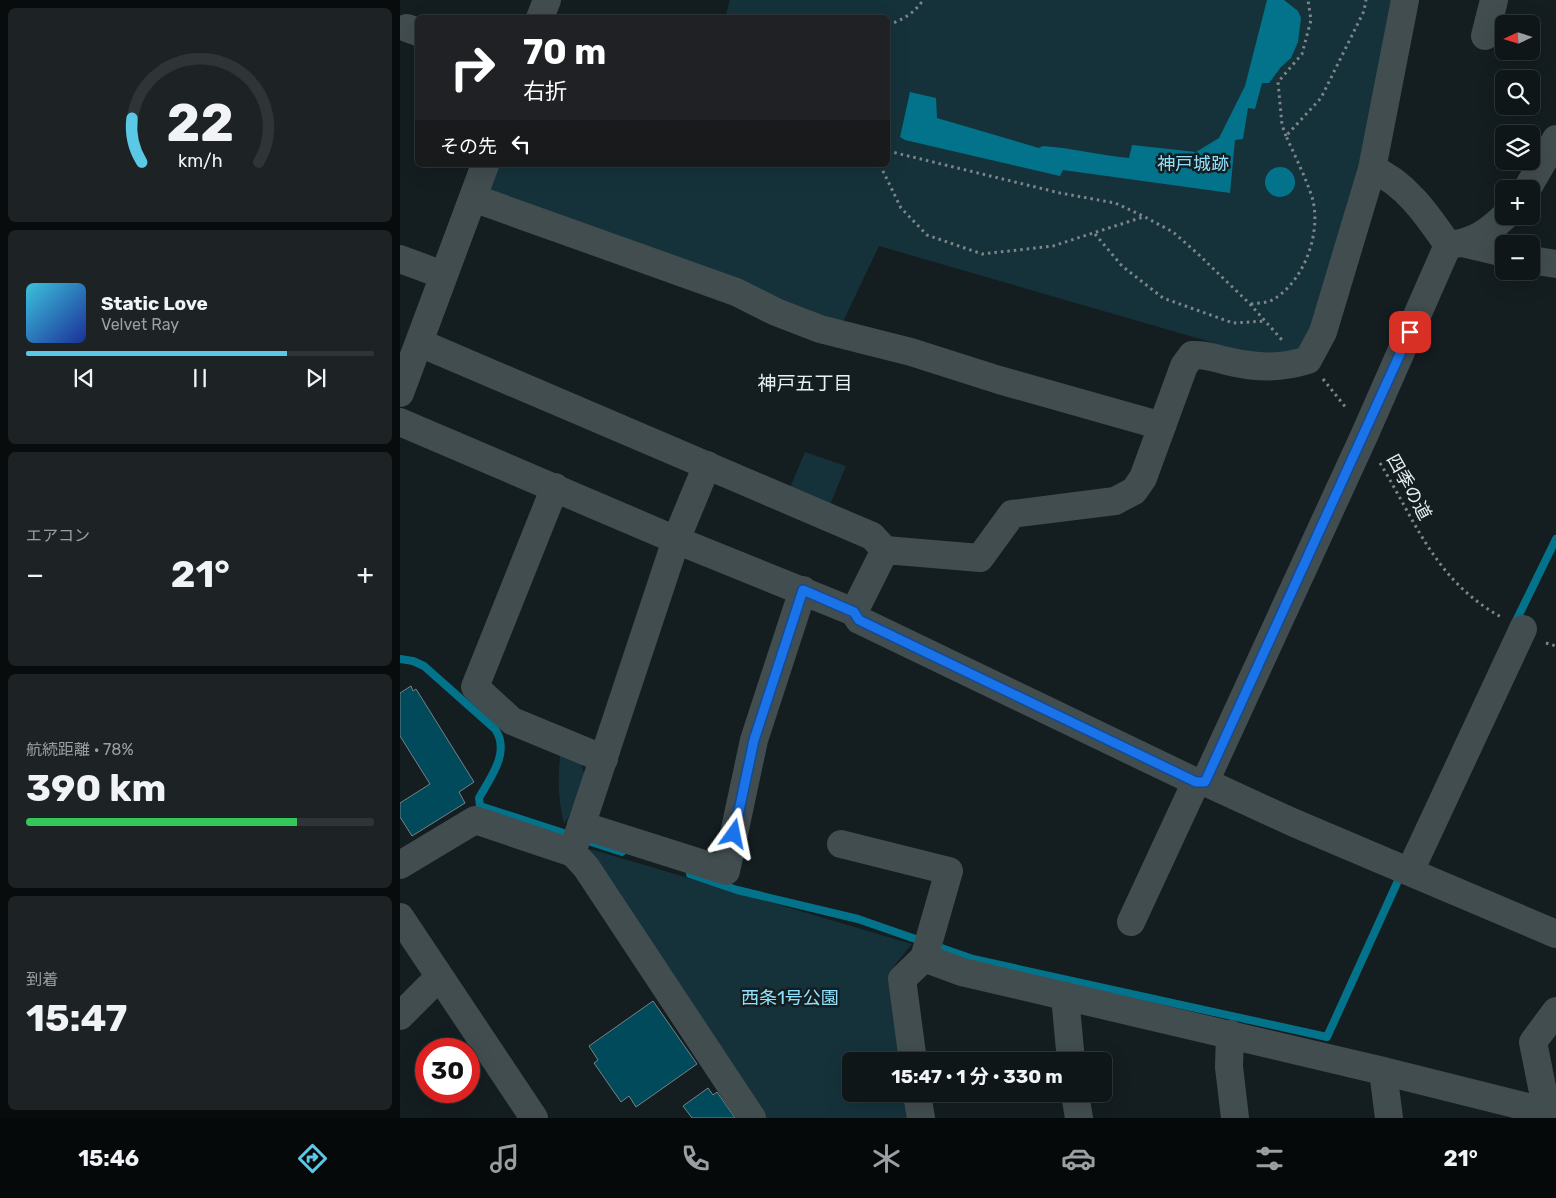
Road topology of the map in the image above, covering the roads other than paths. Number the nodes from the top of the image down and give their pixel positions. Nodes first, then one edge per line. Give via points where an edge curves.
1 (547, 0) edge
2 (1405, 0) edge
3 (1494, 0) edge
4 (541, 15) edge
5 (1485, 36) dead end
6 (1556, 139) edge
7 (484, 167) edge
8 (1372, 169) junction
9 (1532, 180) edge
10 (473, 198) junction
11 (1496, 225) edge
12 (1457, 245) junction
13 (1495, 251) edge
14 (400, 258) edge
15 (1540, 261) edge
16 (1556, 264) edge
17 (444, 275) junction
18 (420, 343) junction
19 (400, 394) edge
20 (400, 422) edge
21 (1162, 426) junction
22 (707, 465) junction
23 (555, 487) junction
24 (676, 540) junction
25 (885, 550) junction
26 (803, 590) junction
27 (854, 612) junction
28 (1523, 629) dead end
29 (604, 759) junction
30 (1201, 782) junction
31 (581, 825) junction
32 (841, 844) dead end
33 (573, 853) junction
34 (400, 865) edge
35 (1404, 868) junction
36 (400, 916) edge
37 (1131, 922) dead end
38 (1556, 934) edge
39 (924, 958) junction
40 (439, 977) junction
41 (1065, 996) junction
42 (1556, 1012) edge
43 (400, 1016) edge
44 (1230, 1034) junction
45 (912, 1052) edge
46 (1070, 1052) edge
47 (1383, 1071) junction
48 (919, 1102) edge
49 (1076, 1102) edge
50 (1552, 1112) edge
51 (534, 1118) edge
52 (752, 1118) edge
53 (921, 1118) edge
54 (1078, 1118) edge
55 (1236, 1118) edge
56 (1389, 1118) edge

1 - 4 street
2 - 8 street
3 - 5 street
6 - 9 street
7 - 10 street
8 - 12 street via 1387,176
8 - 21 street via 1323,332 1308,360 1272,368 1205,354 1192,355 1184,366
10 - 17 street
10 - 21 street via 736,292 820,329 911,352
11 - 12 street via 1487,234
12 - 13 street
12 - 30 street
14 - 17 street
15 - 16 street
17 - 18 street
18 - 19 street
18 - 22 street
20 - 23 street
21 - 25 street via 1143,478 1134,491 1115,501 1012,514 980,558
22 - 24 street
22 - 25 street via 872,536
23 - 24 street
23 - 29 street via 475,687 512,721
24 - 26 street
24 - 29 street
25 - 27 street
26 - 27 street
26 - 31 street via 754,740 726,871
27 - 30 street via 859,620
28 - 35 street
29 - 31 street
30 - 35 street
30 - 37 street
31 - 33 street
32 - 39 street via 949,871
33 - 34 street via 475,820
33 - 52 street via 586,867
35 - 38 street
36 - 40 street
39 - 41 street via 962,972
39 - 45 street via 902,979
40 - 43 street
40 - 51 street
41 - 44 street
41 - 46 street
42 - 50 street via 1533,1042
44 - 47 street
44 - 55 street via 1228,1067
47 - 50 street
47 - 56 street
48 - 53 street
49 - 54 street

